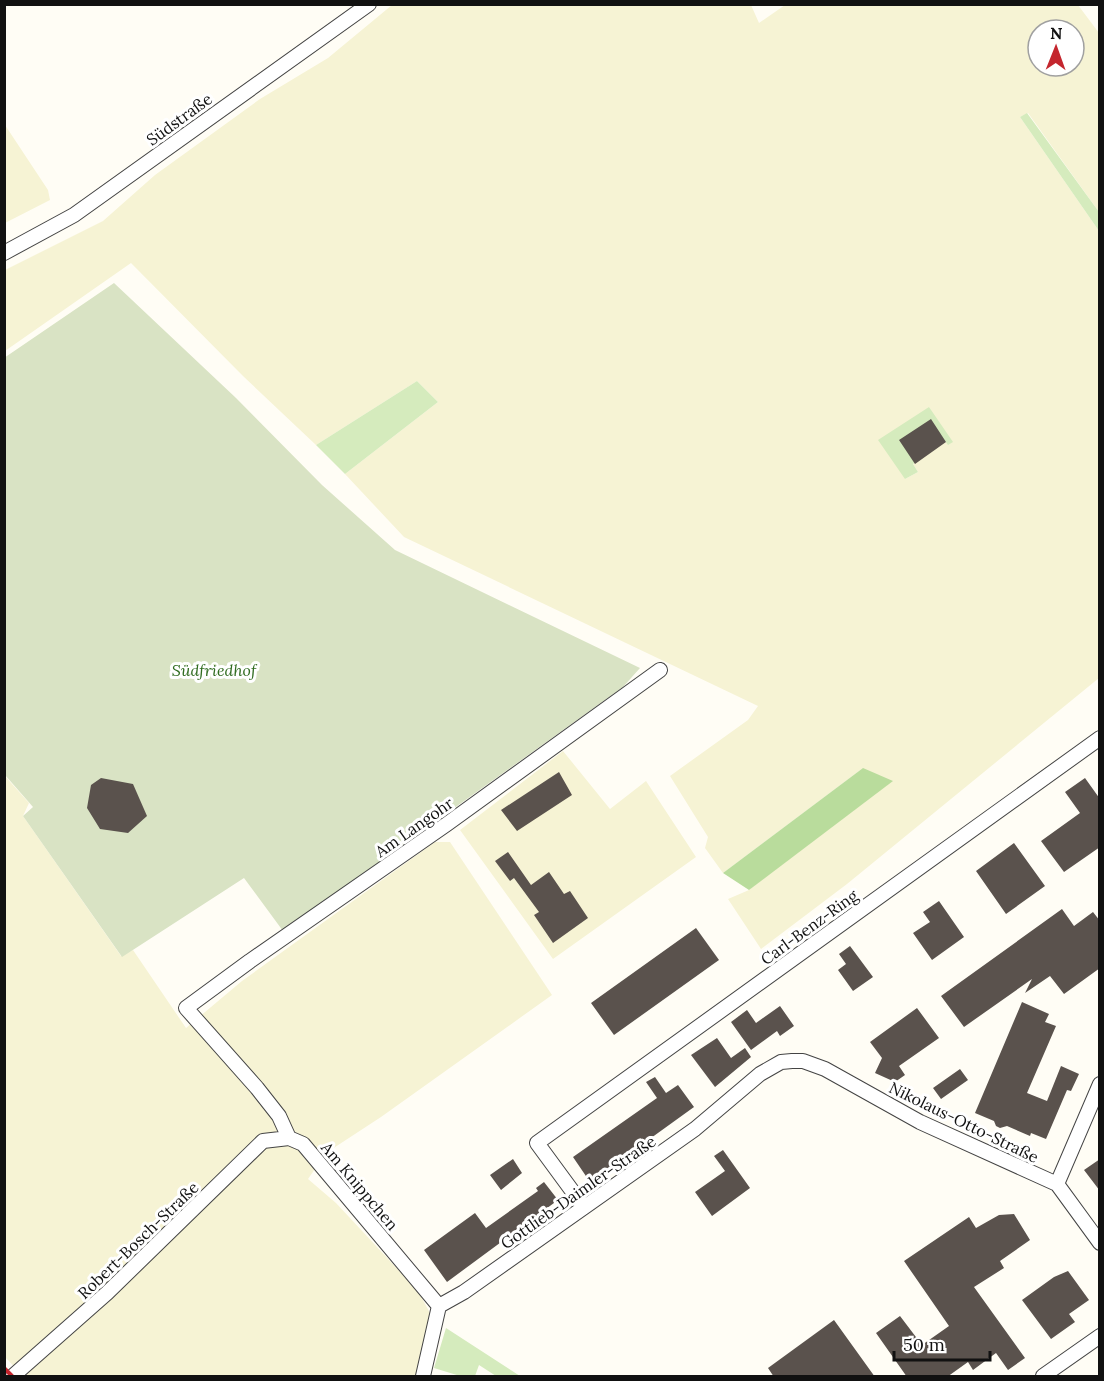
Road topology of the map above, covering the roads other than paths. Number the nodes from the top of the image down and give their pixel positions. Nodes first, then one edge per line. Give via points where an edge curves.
1 (369, 4) edge
2 (4, 253) edge
3 (660, 670) dead end
4 (1100, 738) edge
5 (186, 1008) joint
6 (792, 1061) joint
7 (1100, 1084) edge
8 (290, 1138) junction
9 (1057, 1184) junction
10 (584, 1207) junction
11 (1100, 1243) edge
12 (439, 1306) junction
13 (1100, 1336) edge
14 (13, 1377) edge
15 (423, 1377) edge
16 (1043, 1377) edge

1 - 2 street, Südstraße via 74,215
3 - 5 street, Am Langohr
4 - 10 street, Carl-Benz-Ring via 537,1143
5 - 8 street, Am Knippchen via 257,1088
6 - 9 street, Nikolaus-Otto-Straße via 825,1069 920,1122
6 - 10 street, Gottlieb-Daimler-Straße via 781,1062 760,1074 696,1130
7 - 9 street
8 - 12 street, Am Knippchen via 303,1144
8 - 14 street, Robert-Bosch-Straße via 263,1142 107,1293
9 - 11 street, Nikolaus-Otto-Straße
10 - 12 street, Gottlieb-Daimler-Straße
12 - 15 street
13 - 16 street

